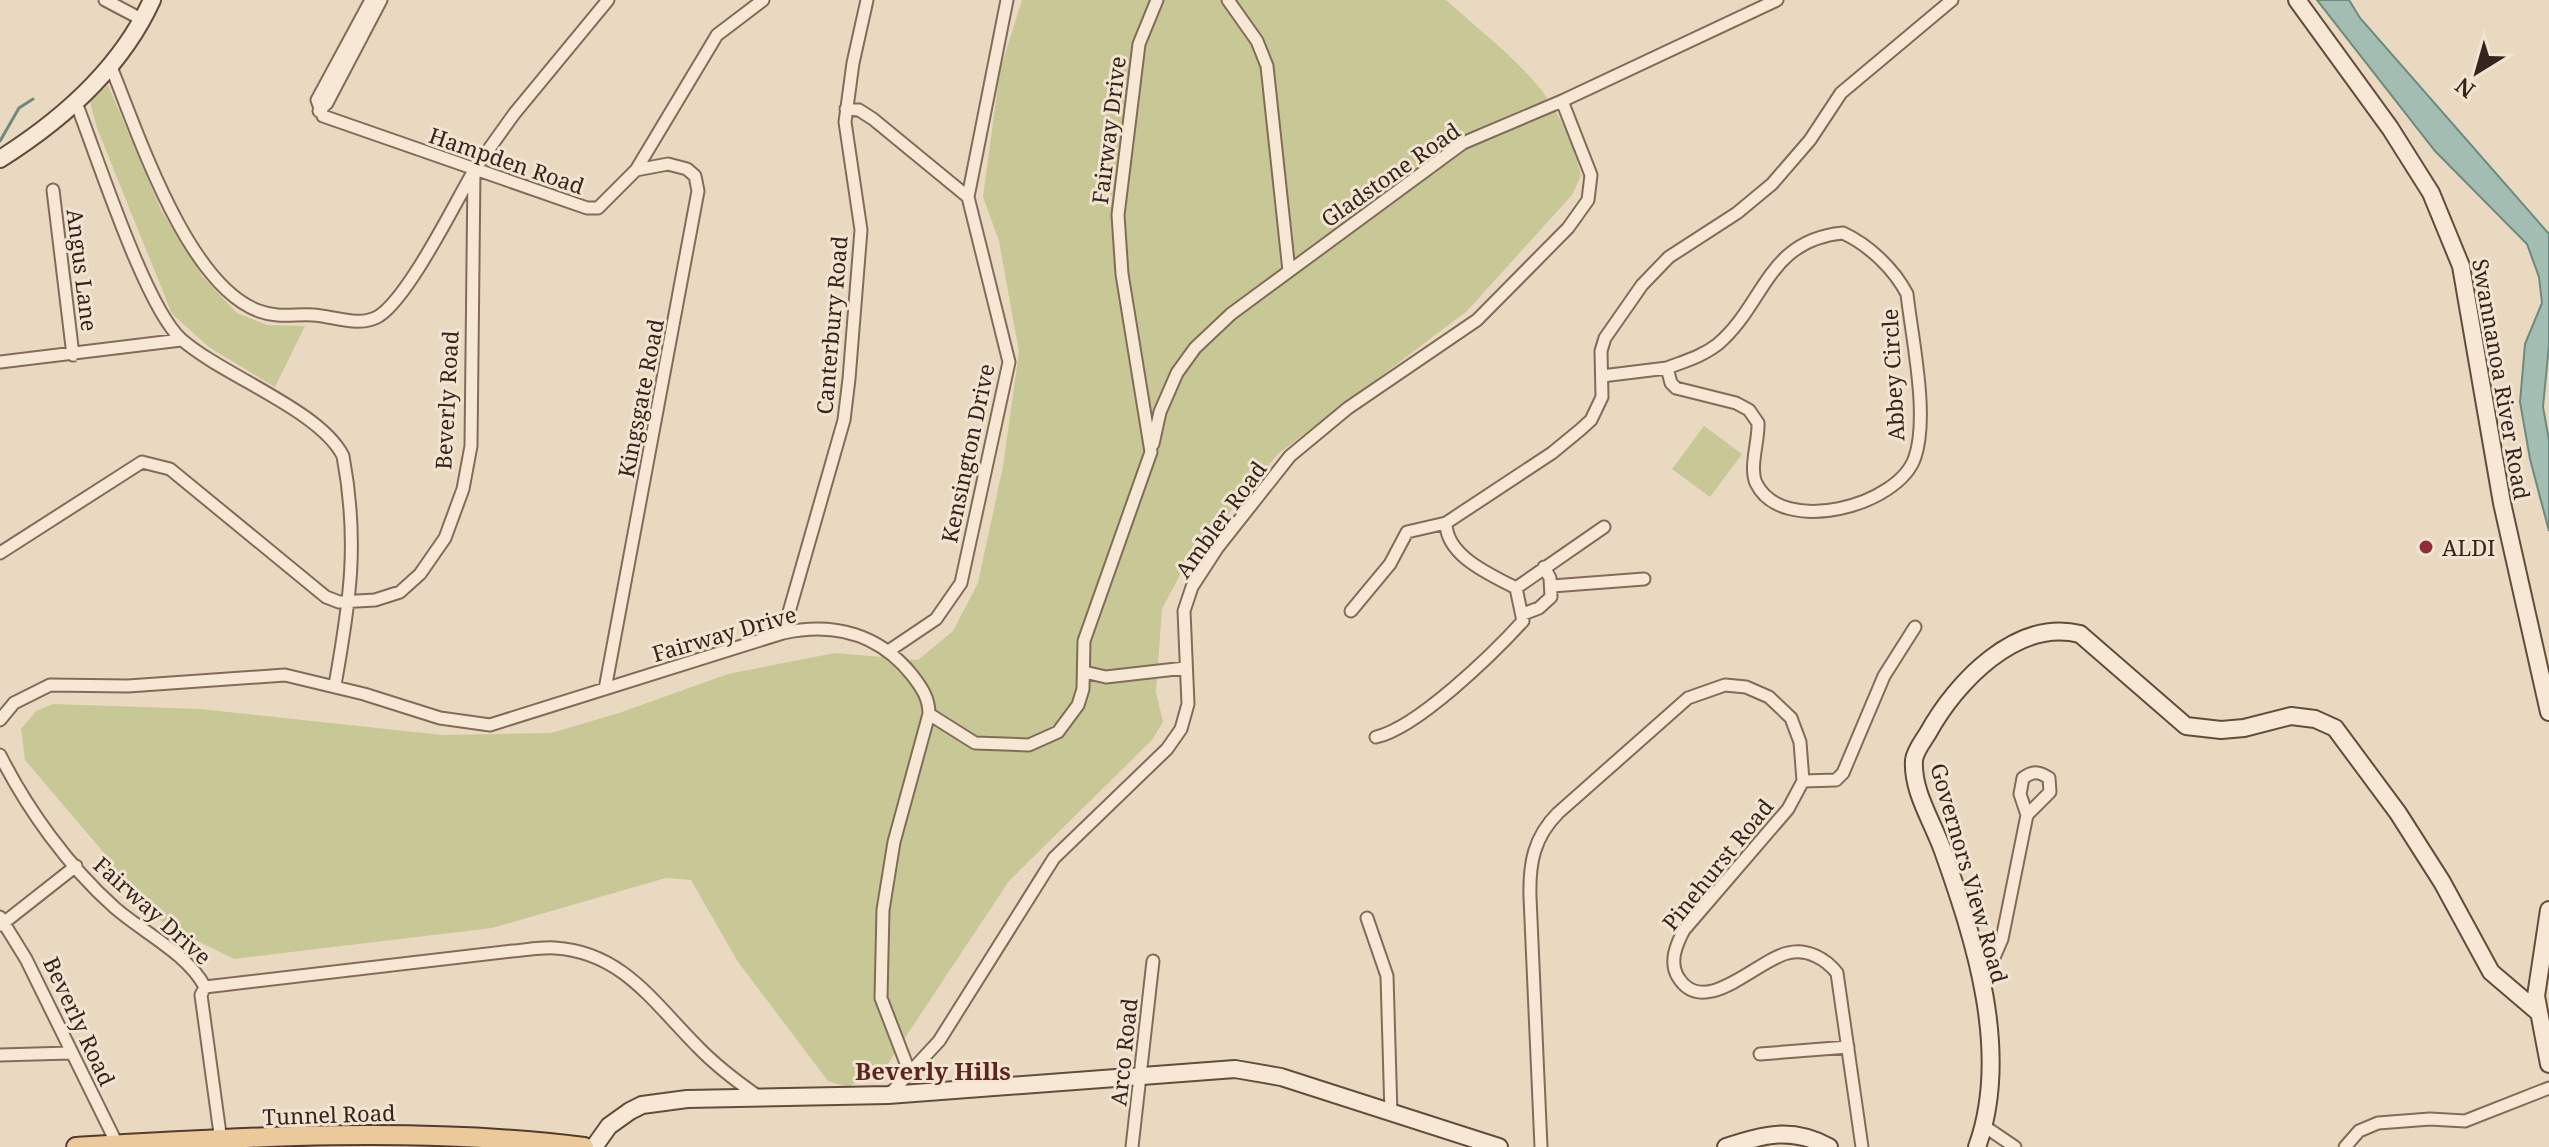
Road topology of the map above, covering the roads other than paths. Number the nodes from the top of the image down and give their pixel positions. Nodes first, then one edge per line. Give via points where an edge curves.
1 (105, 0) edge
2 (152, 0) edge
3 (371, 0) edge
4 (381, 0) edge
5 (608, 0) edge
6 (763, 0) edge
7 (867, 0) edge
8 (1007, 0) edge
9 (1157, 0) edge
10 (1228, 0) edge
11 (1777, 0) edge
12 (1952, 0) edge
13 (2297, 0) edge
14 (143, 20) junction
15 (111, 67) junction
16 (75, 100) junction
17 (1562, 101) junction
18 (846, 109) junction
19 (319, 111) junction
20 (0, 159) edge
21 (474, 170) junction
22 (636, 170) junction
23 (53, 190) dead end
24 (968, 197) junction
25 (1289, 271) junction
26 (181, 340) junction
27 (73, 355) junction
28 (0, 362) edge
29 (1667, 368) junction
30 (1602, 376) junction
31 (1151, 452) junction
32 (1446, 523) junction
33 (1604, 527) dead end
34 (0, 553) edge
35 (1544, 567) junction
36 (1644, 579) dead end
37 (1552, 586) junction
38 (1516, 588) junction
39 (351, 599) junction
40 (1351, 611) dead end
41 (1523, 614) junction
42 (1915, 627) dead end
43 (783, 633) junction
44 (2541, 638) edge
45 (890, 650) junction
46 (1185, 668) junction
47 (1084, 672) junction
48 (335, 685) junction
49 (605, 689) junction
50 (2549, 712) edge
51 (929, 714) junction
52 (1, 715) edge
53 (1376, 737) dead end
54 (0, 755) edge
55 (1803, 781) junction
56 (2027, 815) dead end
57 (76, 866) junction
58 (2549, 910) edge
59 (1367, 918) dead end
60 (2, 921) edge
61 (1153, 961) dead end
62 (1982, 985) junction
63 (205, 987) junction
64 (2538, 1012) junction
65 (1848, 1047) junction
66 (70, 1053) junction
67 (1760, 1054) dead end
68 (0, 1055) edge
69 (2549, 1064) edge
70 (1142, 1075) junction
71 (905, 1077) junction
72 (2549, 1088) edge
73 (888, 1095) junction
74 (759, 1097) junction
75 (1391, 1114) junction
76 (1984, 1126) junction
77 (221, 1141) junction
78 (474, 1142) edge
79 (76, 1147) edge
80 (118, 1147) edge
81 (584, 1147) edge
82 (594, 1147) edge
83 (1132, 1147) edge
84 (1499, 1147) edge
85 (1541, 1147) edge
86 (1726, 1147) edge
87 (1829, 1147) edge
88 (1862, 1147) edge
89 (1977, 1147) edge
90 (2015, 1147) edge
91 (2345, 1147) edge

1 - 14 street
2 - 14 street
3 - 19 street via 317,100
4 - 19 street
5 - 21 street
6 - 22 street, Hampden Road via 717,35
7 - 18 street
8 - 24 street, Kensington Drive
9 - 31 street, Fairway Drive via 1139,44 1118,215 1122,274
10 - 25 street via 1257,41 1267,66
11 - 17 street, Gladstone Road
12 - 30 street via 1841,93 1772,184 1669,257 1605,338
13 - 44 street, Swannanoa River Road via 2390,128 2443,216 2468,293 2502,503
14 - 15 street
15 - 16 street
15 - 21 street via 162,191 193,247 243,304 273,316 355,321 379,316 427,254
16 - 20 street
16 - 26 street via 153,297
17 - 25 street, Gladstone Road via 1463,143
17 - 46 street, Ambler Road via 1591,175 1588,200 1568,228 1477,320 1348,408 1290,456 1192,587 1184,611
18 - 24 street via 873,119
18 - 43 street, Canterbury Road via 861,230 849,379 844,420
19 - 21 street, Hampden Road via 330,120
21 - 22 street, Hampden Road via 598,208
21 - 39 street, Beverly Road via 473,405 463,489 445,538 420,574 400,592 375,600
22 - 49 street, Kingsgate Road via 676,165 695,176 698,191
23 - 27 street, Angus Lane
24 - 45 street, Kensington Drive via 1009,362 961,583 936,619
25 - 31 street, Gladstone Road via 1231,314 1184,361 1160,412
26 - 27 street
26 - 39 street via 319,427 338,445 354,545
27 - 28 street
29 - 29 street, Abbey Circle via 1717,344 1781,262 1816,236 1843,233 1899,278 1907,294 1918,408 1915,457 1909,470 1880,495 1844,508 1811,512 1785,507 1756,483 1758,423 1749,410 1676,388
29 - 30 street, Abbey Circle
30 - 32 street via 1597,409 1580,430
31 - 47 street, Fairway Drive via 1084,641
32 - 38 street via 1446,533 1459,552
32 - 40 street via 1407,532 1390,564
33 - 35 street
34 - 39 street, Beverly Road via 132,466 151,463 170,469 326,597
35 - 37 street
35 - 38 street
36 - 37 street
37 - 41 street via 1546,603
38 - 41 street
39 - 48 street
41 - 53 street via 1523,621 1499,648 1420,716 1396,732
42 - 55 street via 1884,676 1843,773 1836,780
43 - 45 street, Fairway Drive via 838,630
43 - 49 street, Fairway Drive
44 - 50 street, Swannanoa River Road
45 - 51 street, Fairway Drive via 920,685
46 - 47 street via 1106,677
46 - 71 street, Ambler Road via 1188,704 1181,729 1167,749 1054,858 939,1041
47 - 51 street, Fairway Drive via 1078,705 1069,719 1058,732 1029,745 975,743
48 - 49 street, Fairway Drive via 474,725 527,716
48 - 52 street, Fairway Drive via 285,675 128,686 50,685
51 - 71 street via 894,842 883,910 881,998 906,1063
54 - 57 street, Fairway Drive
55 - 65 street, Pinehurst Road via 1788,809 1684,930 1675,947 1674,970 1682,984 1699,992 1717,991 1789,952 1816,955 1837,973
55 - 85 street via 1800,742 1791,718 1769,697 1725,685 1688,698 1545,826 1529,867
56 - 62 street via 2002,939
57 - 60 street
57 - 63 street, Fairway Drive via 103,897 190,967
58 - 64 street via 2537,983
59 - 75 street via 1387,976
60 - 66 street, Beverly Road
61 - 70 street, Arco Road
62 - 64 street, Governors View Road via 1952,877 1920,796 1914,757 1935,719 2001,650 2059,630 2080,634 2186,726 2221,730 2291,716 2335,728 2428,859 2491,972
62 - 76 street, Governors View Road via 1991,1057
63 - 74 street, Fairway Drive via 554,947 605,962 635,979 699,1049
63 - 77 street via 201,995
64 - 69 street
65 - 67 street
65 - 88 street, Pinehurst Road
66 - 68 street
66 - 80 street, Beverly Road
70 - 73 street
70 - 75 street via 1258,1072
70 - 83 street, Arco Road
71 - 73 street, Ambler Road
72 - 91 street via 2465,1121 2378,1123 2359,1131
73 - 74 street
74 - 82 street via 642,1105 609,1126
75 - 84 street
76 - 89 street, Governors View Road
76 - 90 street
77 - 78 main road, Tunnel Road via 405,1135
77 - 80 main road, Tunnel Road
78 - 81 main road, Tunnel Road
79 - 80 main road, Tunnel Road
86 - 87 street via 1775,1132

